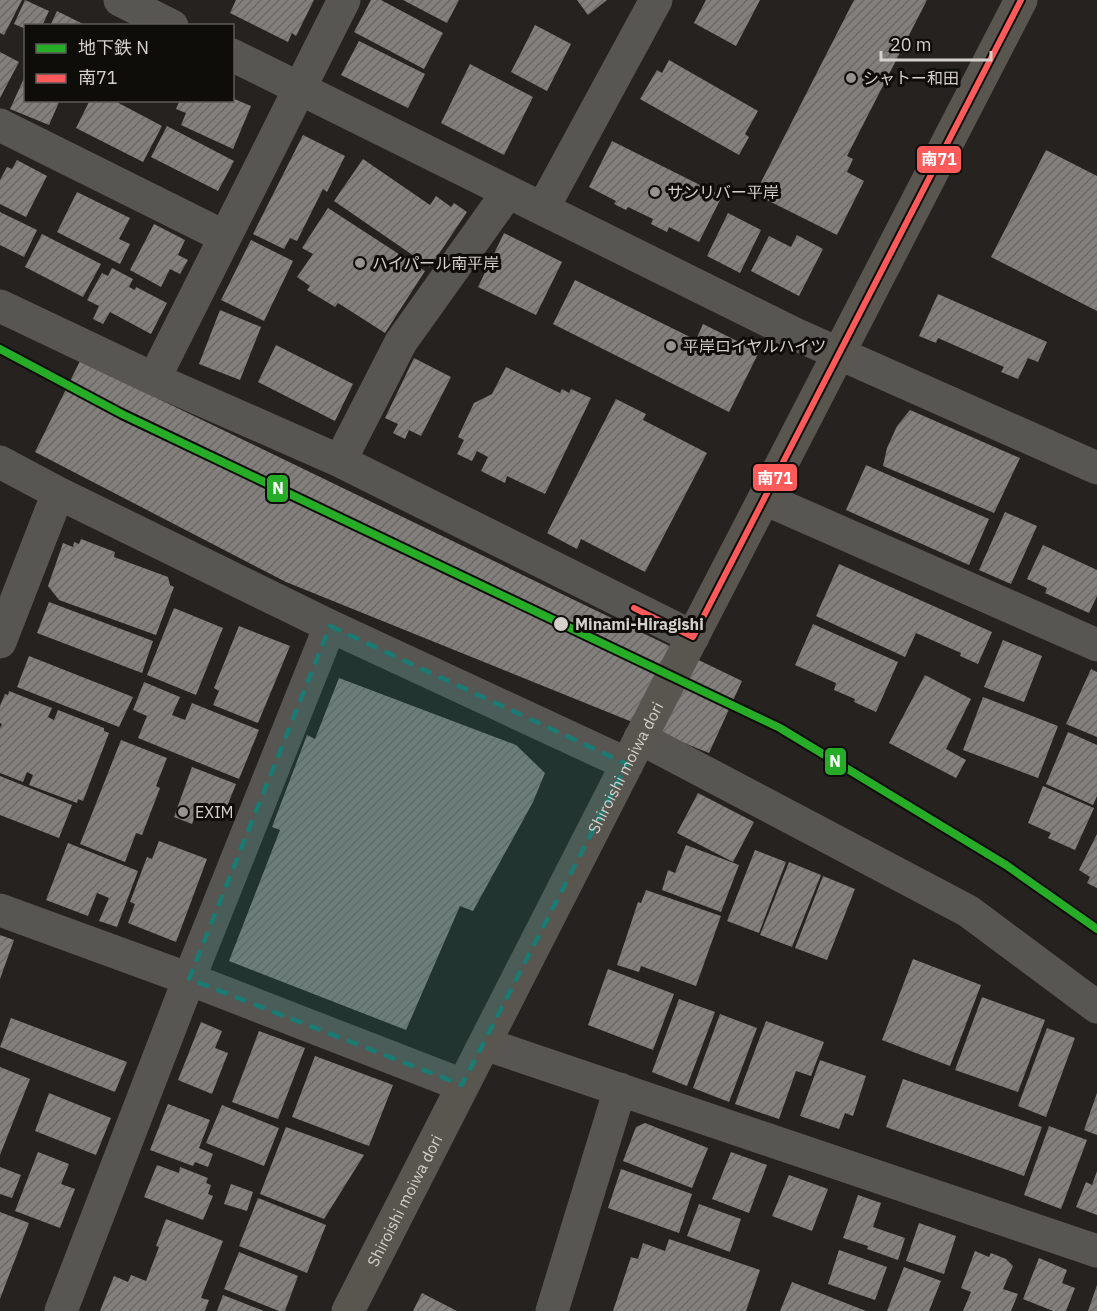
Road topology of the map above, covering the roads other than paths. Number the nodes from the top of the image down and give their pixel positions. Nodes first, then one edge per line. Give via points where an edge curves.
1 (120, 0) edge
2 (344, 0) edge
3 (656, 0) edge
4 (1021, 0) edge
5 (168, 24) edge
6 (234, 56) edge
7 (301, 89) junction
8 (0, 125) edge
9 (508, 192) junction
10 (543, 208) junction
11 (225, 237) junction
12 (0, 306) edge
13 (840, 354) junction
14 (154, 379) junction
15 (340, 461) junction
16 (0, 462) edge
17 (1097, 468) edge
18 (58, 493) junction
19 (765, 499) junction
20 (330, 626) junction
21 (693, 637) junction
22 (0, 642) edge
23 (1097, 645) edge
24 (633, 751) junction
25 (0, 910) edge
26 (189, 979) junction
27 (1097, 1007) edge
28 (485, 1044) junction
29 (462, 1085) junction
30 (620, 1089) junction
31 (1097, 1251) edge
32 (62, 1311) edge
33 (348, 1311) edge
34 (552, 1311) edge

1 - 5 street
2 - 7 street
3 - 10 street
4 - 13 main road, Shiroishi moiwa dori
6 - 7 street
7 - 9 street
7 - 11 street
8 - 11 street
9 - 10 street
9 - 15 street via 401,342
10 - 13 street
11 - 14 street
12 - 14 street
13 - 17 street
13 - 19 main road, Shiroishi moiwa dori
14 - 15 street
15 - 21 street
16 - 18 street
18 - 20 street
18 - 22 street
19 - 21 main road, Shiroishi moiwa dori
19 - 23 street
20 - 24 street
20 - 26 street
21 - 24 main road, Shiroishi moiwa dori
24 - 27 street via 968,911
24 - 28 main road, Shiroishi moiwa dori
25 - 26 street
26 - 29 street
26 - 32 street
28 - 29 main road, Shiroishi moiwa dori
28 - 30 street
29 - 33 main road, Shiroishi moiwa dori
30 - 31 street
30 - 34 street

